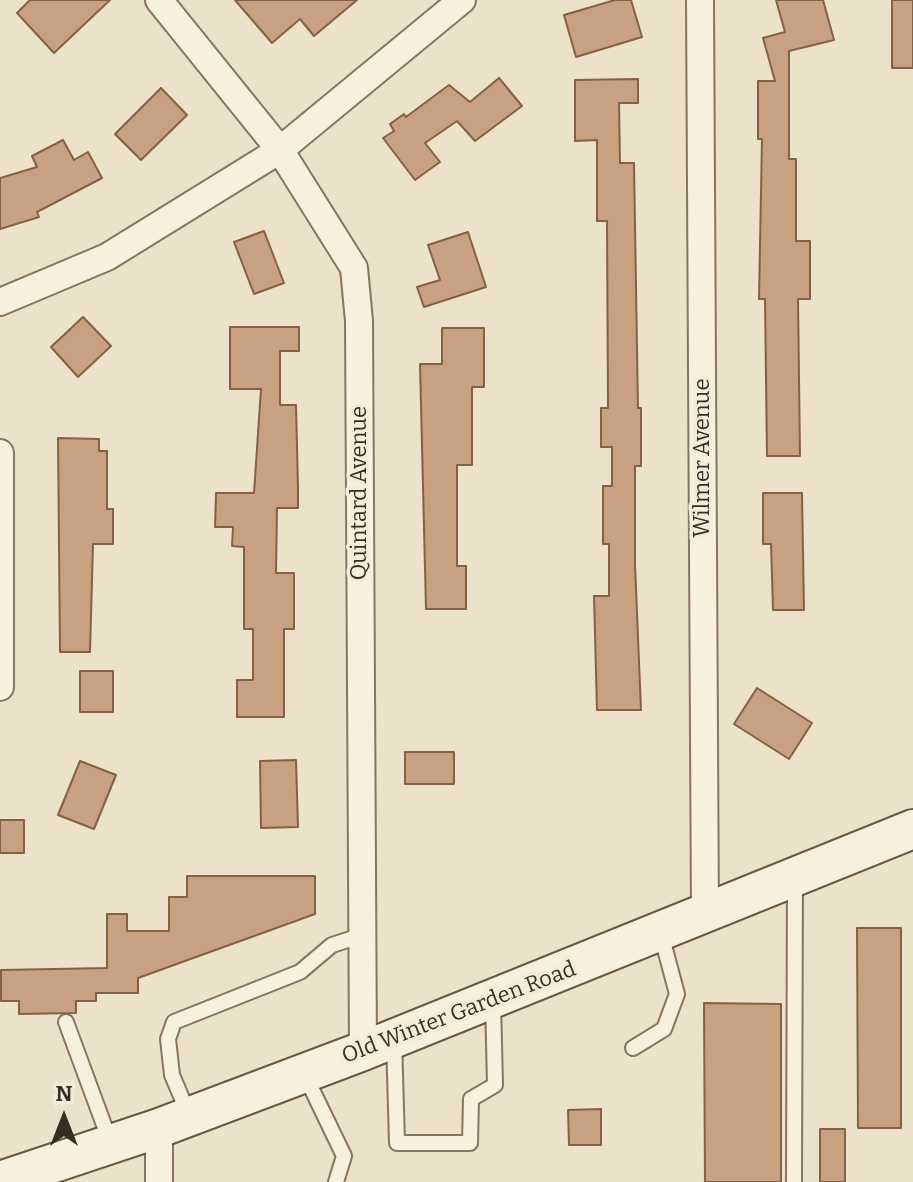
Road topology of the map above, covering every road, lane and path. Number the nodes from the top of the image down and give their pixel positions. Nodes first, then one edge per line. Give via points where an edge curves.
1 (159, 0) edge
2 (462, 0) edge
3 (700, 0) edge
4 (280, 150) junction
5 (0, 302) edge
6 (0, 453) edge
7 (0, 687) edge
8 (913, 829) edge
9 (795, 878) junction
10 (705, 916) junction
11 (661, 933) junction
12 (363, 935) junction
13 (493, 999) junction
14 (66, 1022) dead end
15 (379, 1045) junction
16 (633, 1048) dead end
17 (304, 1073) junction
18 (174, 1122) junction
19 (111, 1144) junction
20 (0, 1181) edge
21 (159, 1182) edge
22 (336, 1182) edge
23 (794, 1182) edge

1 - 4 street, Quintard Avenue
2 - 4 street
3 - 10 street, Wilmer Avenue
4 - 5 street via 107,257
4 - 12 street, Quintard Avenue via 354,268 359,321
6 - 7 street
8 - 9 main road, Old Winter Garden Road
9 - 10 main road, Old Winter Garden Road
9 - 23 lane
10 - 11 main road, Old Winter Garden Road
11 - 13 main road, Old Winter Garden Road
11 - 16 lane via 677,994 664,1029
12 - 15 street, Quintard Avenue
12 - 18 lane via 332,945 300,972 174,1022 168,1039
13 - 15 main road, Old Winter Garden Road
13 - 15 lane via 495,1085 471,1099 470,1143 397,1143
14 - 19 lane
15 - 17 main road, Old Winter Garden Road
17 - 18 main road, Old Winter Garden Road
17 - 22 lane via 344,1156
18 - 19 main road, Old Winter Garden Road
18 - 21 street
19 - 20 main road, Old Winter Garden Road

